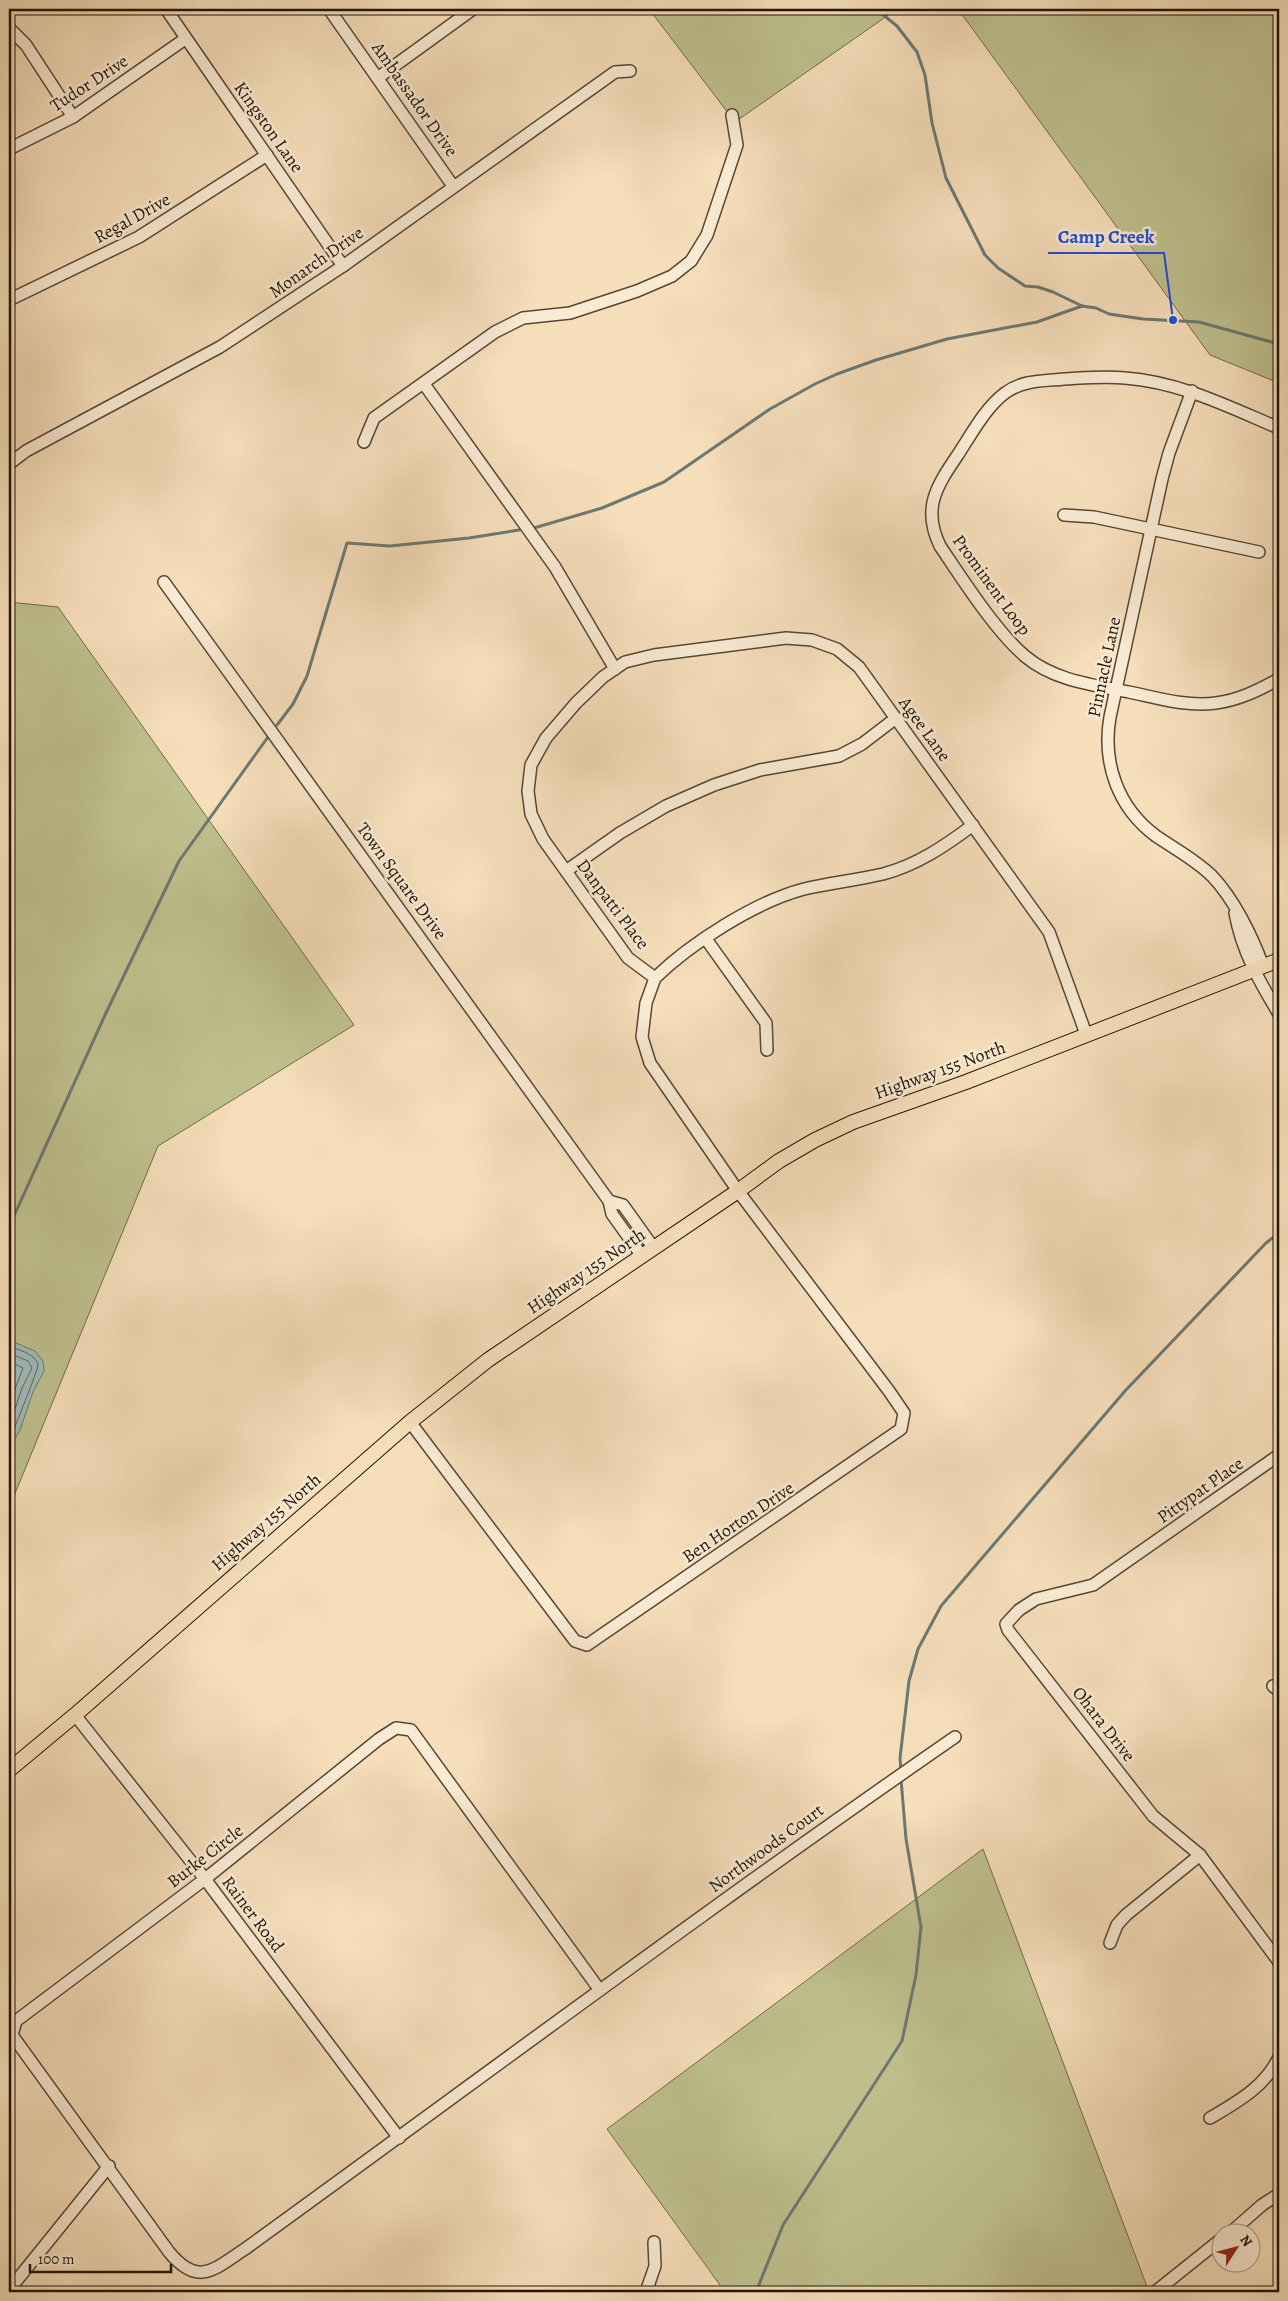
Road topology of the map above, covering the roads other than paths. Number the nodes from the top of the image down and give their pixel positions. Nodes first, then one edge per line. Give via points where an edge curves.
1 (166, 9) edge
2 (329, 9) edge
3 (473, 9) edge
4 (9, 28) edge
5 (185, 39) junction
6 (630, 70) dead end
7 (379, 77) junction
8 (732, 115) dead end
9 (73, 117) junction
10 (9, 149) edge
11 (267, 155) junction
12 (454, 186) junction
13 (343, 266) junction
14 (9, 300) edge
15 (424, 384) junction
16 (1192, 391) junction
17 (1279, 428) edge
18 (364, 442) dead end
19 (9, 464) edge
20 (1064, 515) dead end
21 (1151, 529) junction
22 (1259, 552) dead end
23 (164, 582) dead end
24 (615, 669) junction
25 (1279, 679) edge
26 (1116, 690) junction
27 (896, 718) junction
28 (973, 825) junction
29 (566, 871) junction
30 (706, 939) junction
31 (1279, 960) edge
32 (1258, 968) junction
33 (655, 978) junction
34 (1279, 1014) edge
35 (1086, 1034) junction
36 (767, 1050) dead end
37 (738, 1191) junction
38 (647, 1252) junction
39 (410, 1422) junction
40 (1279, 1455) edge
41 (1141, 1552) joint
42 (75, 1715) junction
43 (956, 1737) dead end
44 (9, 1770) edge
45 (1200, 1855) junction
46 (205, 1879) junction
47 (1110, 1943) dead end
48 (1279, 1962) edge
49 (599, 1989) junction
50 (1279, 2057) edge
51 (1210, 2118) dead end
52 (399, 2138) junction
53 (109, 2166) junction
54 (1279, 2194) edge
55 (1240, 2224) edge
56 (654, 2242) dead end
57 (1210, 2248) edge
58 (9, 2290) edge
59 (646, 2292) edge
60 (1155, 2292) edge

1 - 5 street, Kingston Lane
2 - 7 street, Ambassador Drive
3 - 7 street
4 - 9 street via 26,45
5 - 9 street, Tudor Drive
5 - 11 street, Kingston Lane
6 - 12 street, Monarch Drive via 615,72
7 - 12 street, Ambassador Drive
8 - 15 street via 737,145 707,235 691,261 672,276 629,294 570,314 523,318 494,332
9 - 10 street, Tudor Drive
11 - 13 street, Kingston Lane
11 - 14 street, Regal Drive via 139,237
12 - 13 street, Monarch Drive
13 - 19 street, Monarch Drive via 220,348 26,451
15 - 18 street via 374,418
15 - 24 street via 555,568
16 - 17 street, Prominent Loop
16 - 21 street, Pinnacle Lane via 1168,453
16 - 26 street, Prominent Loop via 1154,382 1108,377 1037,381 1014,387 989,408 941,479 933,499 932,524 940,546 1014,646 1056,675
20 - 21 street via 1094,517
21 - 22 street
21 - 26 street, Pinnacle Lane
23 - 38 street, Town Square Drive via 609,1201 612,1214
24 - 27 street, Agee Lane via 625,662 654,655 786,638 812,640 837,649 859,667
24 - 29 street, Danpatti Place via 576,703 546,738 531,765 528,791 531,814 543,839
25 - 26 street, Prominent Loop via 1242,697 1209,704 1179,703
26 - 32 street, Pinnacle Lane via 1108,745 1112,771 1122,798 1148,830 1210,874 1234,908 1240,938
27 - 28 street, Agee Lane
27 - 29 street via 862,744 839,756 760,770 666,806
28 - 30 street via 941,849 915,862 884,874 803,889 759,906
28 - 35 street, Agee Lane via 1049,932
29 - 33 street, Danpatti Place via 628,958
30 - 33 street via 674,960
30 - 36 street via 766,1023
31 - 32 main road, Highway 155 North
32 - 34 street, Pinnacle Lane
32 - 35 main road, Highway 155 North
33 - 37 street via 646,1003 642,1037 650,1063
35 - 37 main road, Highway 155 North via 834,1131 779,1161
37 - 38 main road, Highway 155 North
37 - 39 street, Ben Horton Drive via 904,1413 901,1429 884,1443 587,1645 575,1641
38 - 39 main road, Highway 155 North via 488,1360
39 - 42 main road, Highway 155 North
40 - 41 street, Pittypat Place
41 - 45 street, Ohara Drive via 1093,1585 1036,1599 1006,1624 1153,1816
42 - 44 main road, Highway 155 North
42 - 46 street, Rainer Road
43 - 49 street, Northwoods Court
45 - 47 street via 1126,1915
45 - 48 street, Ohara Drive
46 - 49 street, Burke Circle via 379,1739 396,1728 411,1730
46 - 52 street, Rainer Road
46 - 53 street, Burke Circle via 16,2021 12,2035
49 - 52 street, Burke Circle
50 - 51 street via 1272,2072 1248,2096
52 - 53 street, Burke Circle via 245,2249 206,2272 194,2273 181,2266
53 - 58 street
54 - 55 street
56 - 59 street via 655,2266
57 - 60 street

